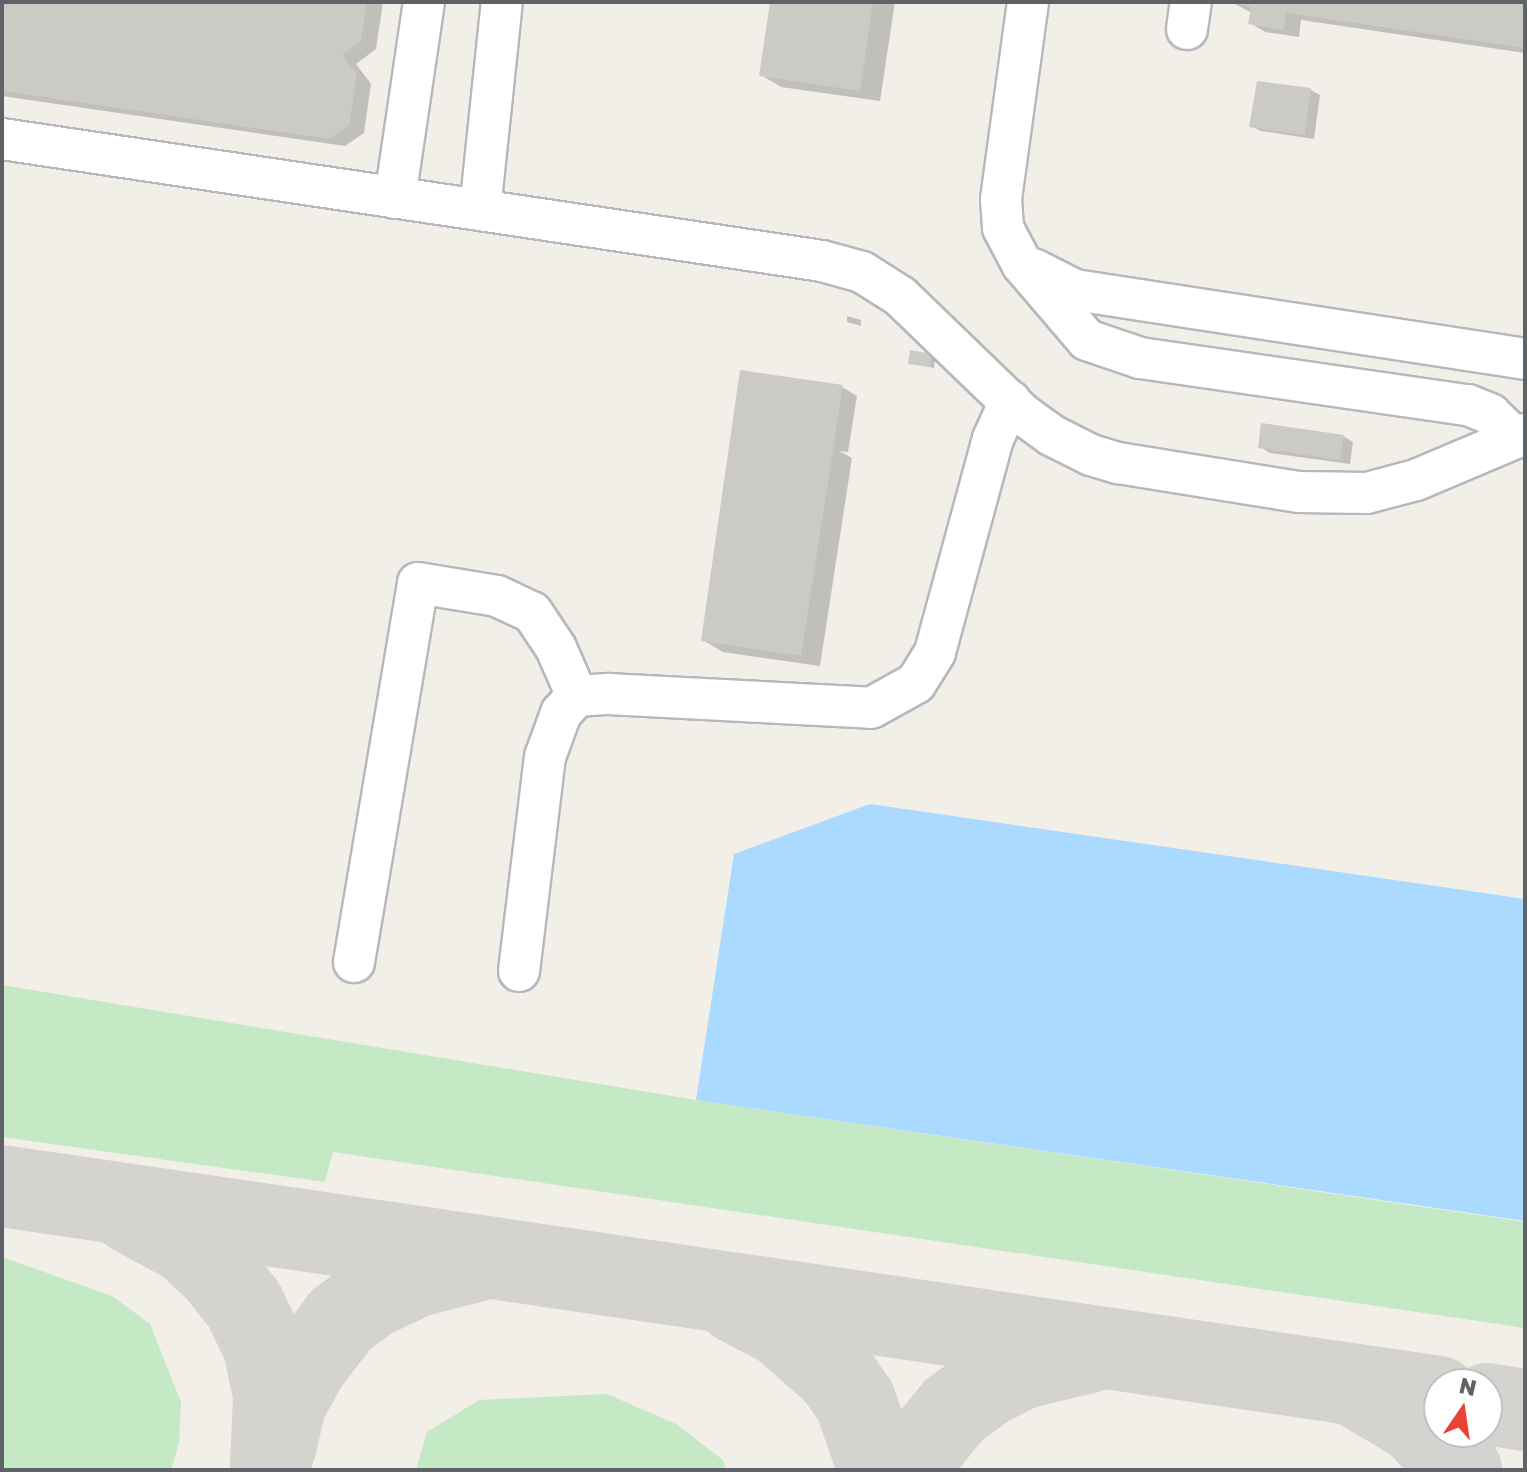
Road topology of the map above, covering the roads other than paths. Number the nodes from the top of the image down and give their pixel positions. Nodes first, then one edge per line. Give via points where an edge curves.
1 (424, 2) edge
2 (502, 2) edge
3 (1028, 2) edge
4 (2, 139) edge
5 (395, 198) junction
6 (480, 210) junction
7 (1022, 264) junction
8 (1525, 359) edge
9 (1010, 401) junction
10 (1520, 436) edge
11 (577, 696) junction
12 (354, 962) dead end
13 (519, 971) dead end

1 - 5 street
2 - 6 street
3 - 7 street via 1001,199 1003,228
4 - 5 street
5 - 6 street
6 - 9 street via 822,261 862,272 900,296
7 - 8 street via 1075,290
7 - 10 street via 1087,340 1140,358 1468,405
9 - 10 street via 1051,435 1091,455 1299,492 1367,493 1416,480
9 - 11 street via 993,439 935,652 916,683 871,708
11 - 12 street via 556,648 532,612 497,596 418,583
11 - 13 street via 561,713 545,757

